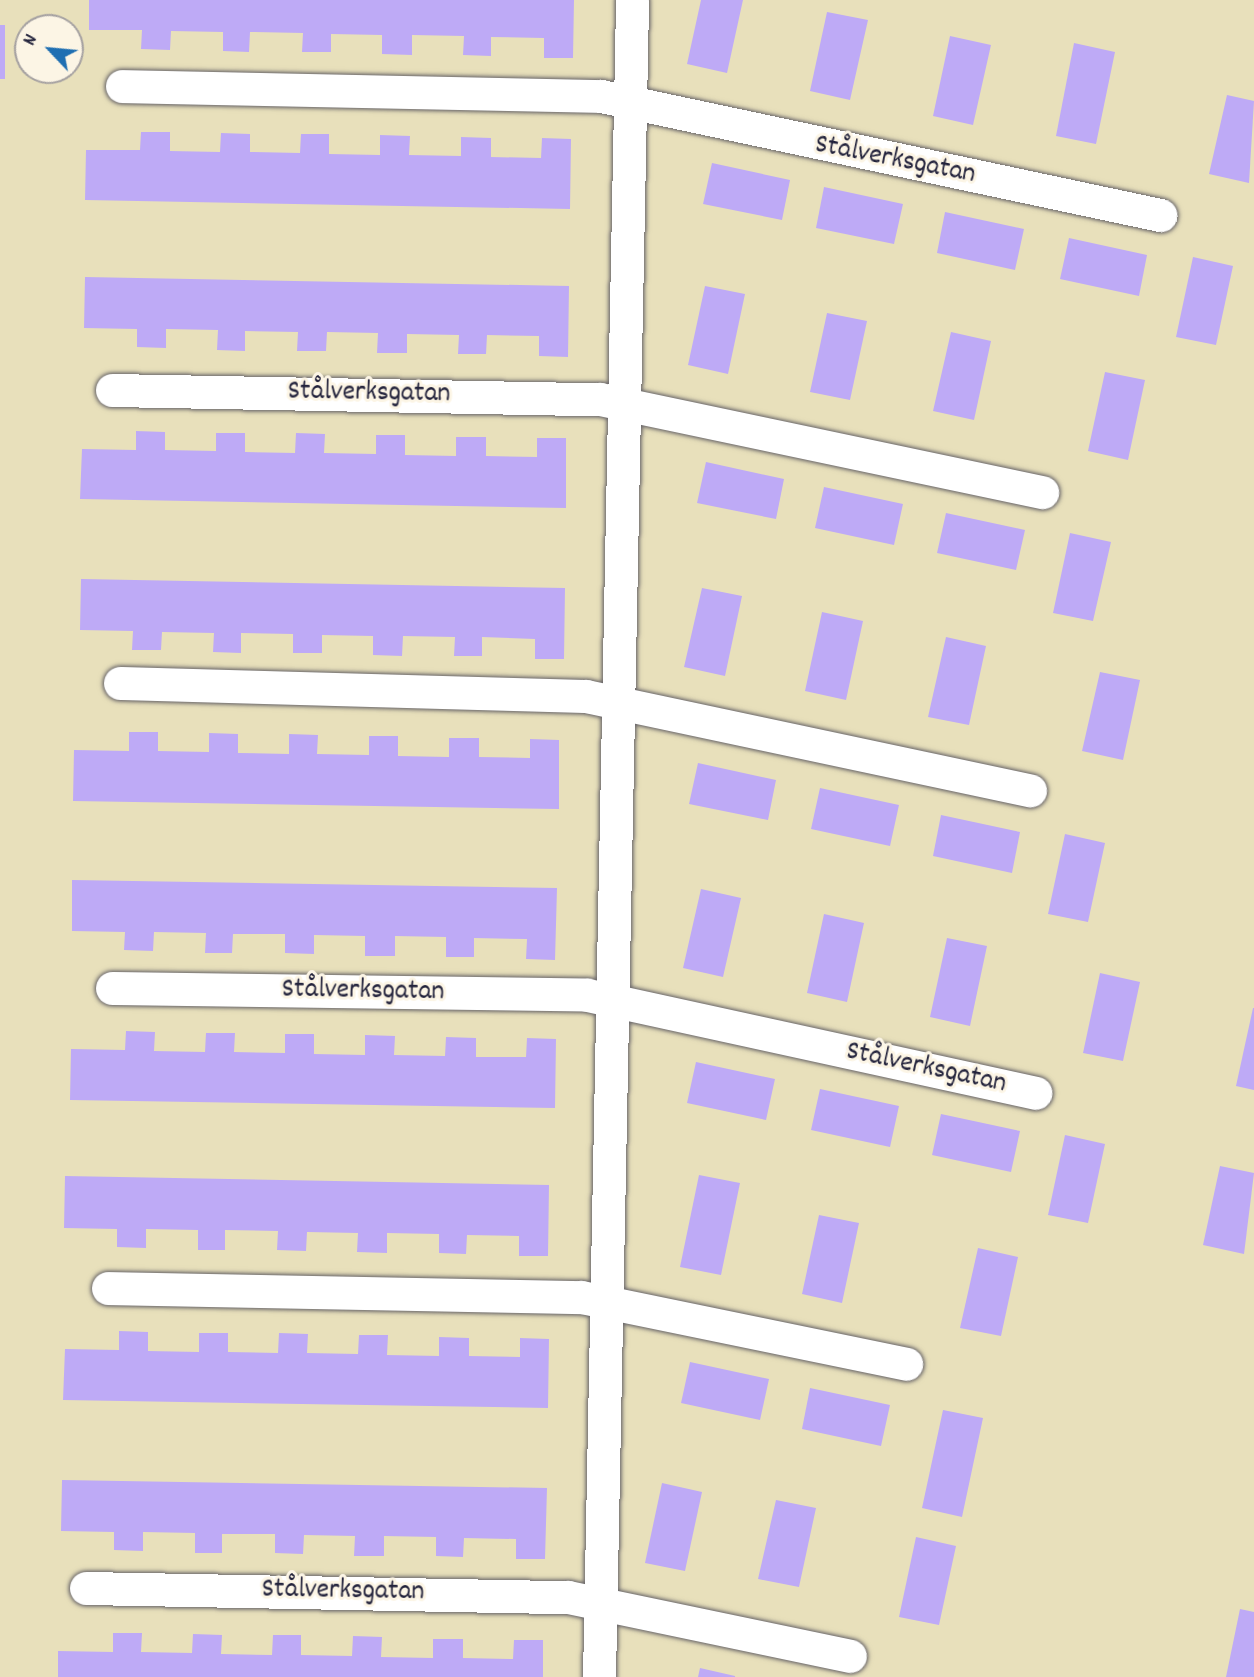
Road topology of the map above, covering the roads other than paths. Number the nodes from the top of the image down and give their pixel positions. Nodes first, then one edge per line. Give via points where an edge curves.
1 (632, 0) edge
2 (122, 86) dead end
3 (631, 105) junction
4 (1160, 215) dead end
5 (112, 390) dead end
6 (625, 404) junction
7 (1042, 492) dead end
8 (120, 683) dead end
9 (617, 704) junction
10 (1030, 790) dead end
11 (112, 988) dead end
12 (612, 1002) junction
13 (1035, 1093) dead end
14 (108, 1288) dead end
15 (607, 1302) junction
16 (906, 1364) dead end
17 (86, 1588) dead end
18 (599, 1605) junction
19 (850, 1656) dead end
20 (599, 1677) edge

1 - 3 street
2 - 3 street, Stålverksgatan via 601,96
3 - 4 street, Stålverksgatan
3 - 6 street
5 - 6 street, Stålverksgatan
6 - 7 street, Stålverksgatan
6 - 9 street
8 - 9 street via 586,696
9 - 10 street
9 - 12 street
11 - 12 street, Stålverksgatan via 587,995
12 - 13 street, Stålverksgatan
12 - 15 street
14 - 15 street
15 - 16 street
15 - 18 street
17 - 18 street, Stålverksgatan via 568,1597
18 - 19 street, Stålverksgatan
18 - 20 street

